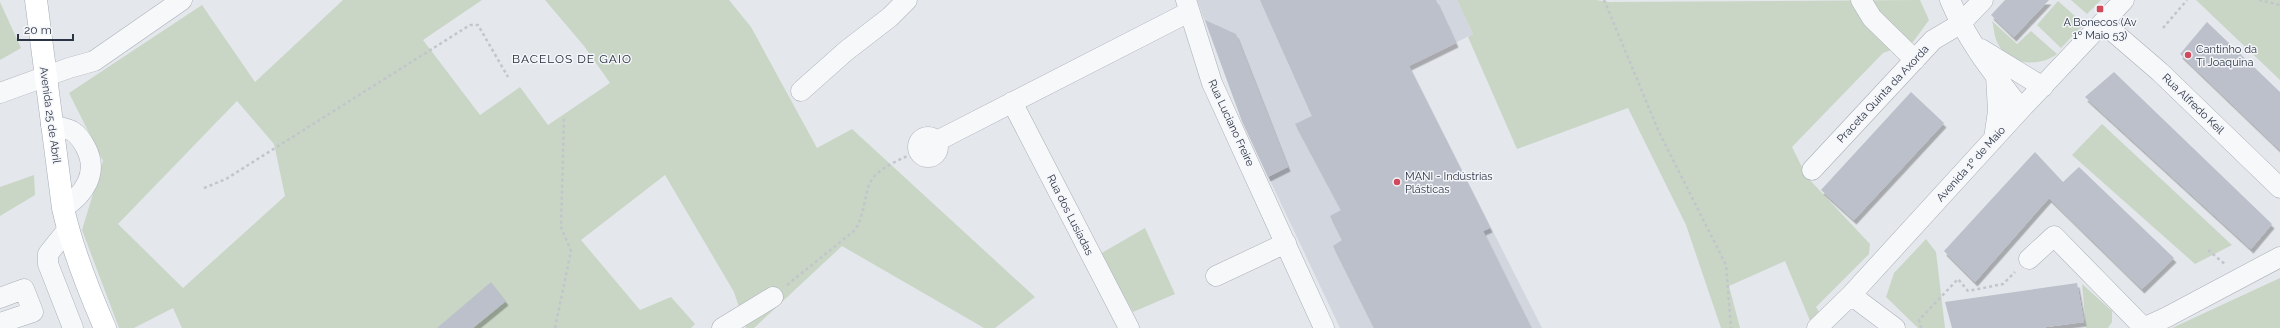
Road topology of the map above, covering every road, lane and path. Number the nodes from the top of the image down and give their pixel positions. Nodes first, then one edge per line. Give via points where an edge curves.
1 (36, 0) edge
2 (182, 0) edge
3 (908, 0) edge
4 (1604, 0) edge
5 (1861, 0) edge
6 (1950, 0) edge
7 (1983, 0) edge
8 (2124, 0) edge
9 (2187, 0) edge
10 (2259, 0) edge
11 (2274, 0) edge
12 (2279, 5) edge
13 (1188, 6) edge
14 (2103, 23) junction
15 (1960, 24) junction
16 (2163, 28) dead end
17 (1972, 44) junction
18 (1915, 60) junction
19 (44, 76) junction
20 (1996, 76) junction
21 (508, 77) dead end
22 (2042, 87) junction
23 (801, 91) dead end
24 (0, 92) edge
25 (1012, 102) junction
26 (2021, 109) junction
27 (564, 118) dead end
28 (51, 125) junction
29 (1994, 139) junction
30 (919, 151) joint
31 (1812, 170) dead end
32 (204, 188) dead end
33 (2280, 188) edge
34 (63, 208) junction
35 (68, 229) junction
36 (1286, 244) junction
37 (2280, 257) edge
38 (2029, 259) joint
39 (1216, 276) dead end
40 (1851, 295) junction
41 (773, 297) joint
42 (0, 298) edge
43 (0, 323) edge
44 (73, 328) edge
45 (105, 328) edge
46 (555, 328) edge
47 (722, 328) edge
48 (1129, 328) edge
49 (1324, 328) edge
50 (1732, 328) edge
51 (1817, 328) edge
52 (1895, 328) edge
53 (1921, 328) edge
54 (2144, 328) edge

1 - 19 main road, Avenida 25 de Abril
2 - 19 street via 94,61
3 - 23 street via 890,18 846,51
4 - 50 path via 1659,132 1726,265
5 - 18 street via 1872,18
6 - 15 street
7 - 15 street, Praceta Quinta da Axorda
8 - 14 street, Avenida 1º de Maio
9 - 16 path
10 - 12 path
11 - 12 path
13 - 25 street
13 - 36 street, Rua Luciano Freire via 1212,83
14 - 22 street, Avenida 1º de Maio
14 - 33 street, Rua Alfredo Keil via 2160,72
15 - 17 street
15 - 18 street, Praceta Quinta da Axorda via 1933,40
17 - 20 street
17 - 22 street
18 - 31 street, Praceta Quinta da Axorda
19 - 24 street
19 - 28 main road, Avenida 25 de Abril
20 - 26 street
20 - 29 street via 1998,111
21 - 32 path via 478,25 470,25 226,180
22 - 26 street, Avenida 1º de Maio
25 - 30 street via 937,141 938,150 934,155 924,156
25 - 48 street, Rua dos Lusíadas
26 - 29 street, Avenida 1º de Maio
27 - 46 path via 561,227 571,251
28 - 34 main road, Avenida 25 de Abril
28 - 34 street via 73,132 82,140 89,154 91,167 85,189
29 - 40 street, Avenida 1º de Maio
30 - 41 path via 890,163 869,183 862,219 855,230
34 - 35 main road, Avenida 25 de Abril
35 - 44 street via 48,254 48,264
35 - 45 main road, Avenida 25 de Abril via 83,276
36 - 39 street
36 - 49 street, Rua Luciano Freire
37 - 54 street
38 - 53 path via 2003,284 1968,291 1958,279 1919,320
38 - 54 street via 2054,236
40 - 51 street, Avenida 1º de Maio
40 - 52 street
41 - 47 street
42 - 43 street via 24,289 33,312

